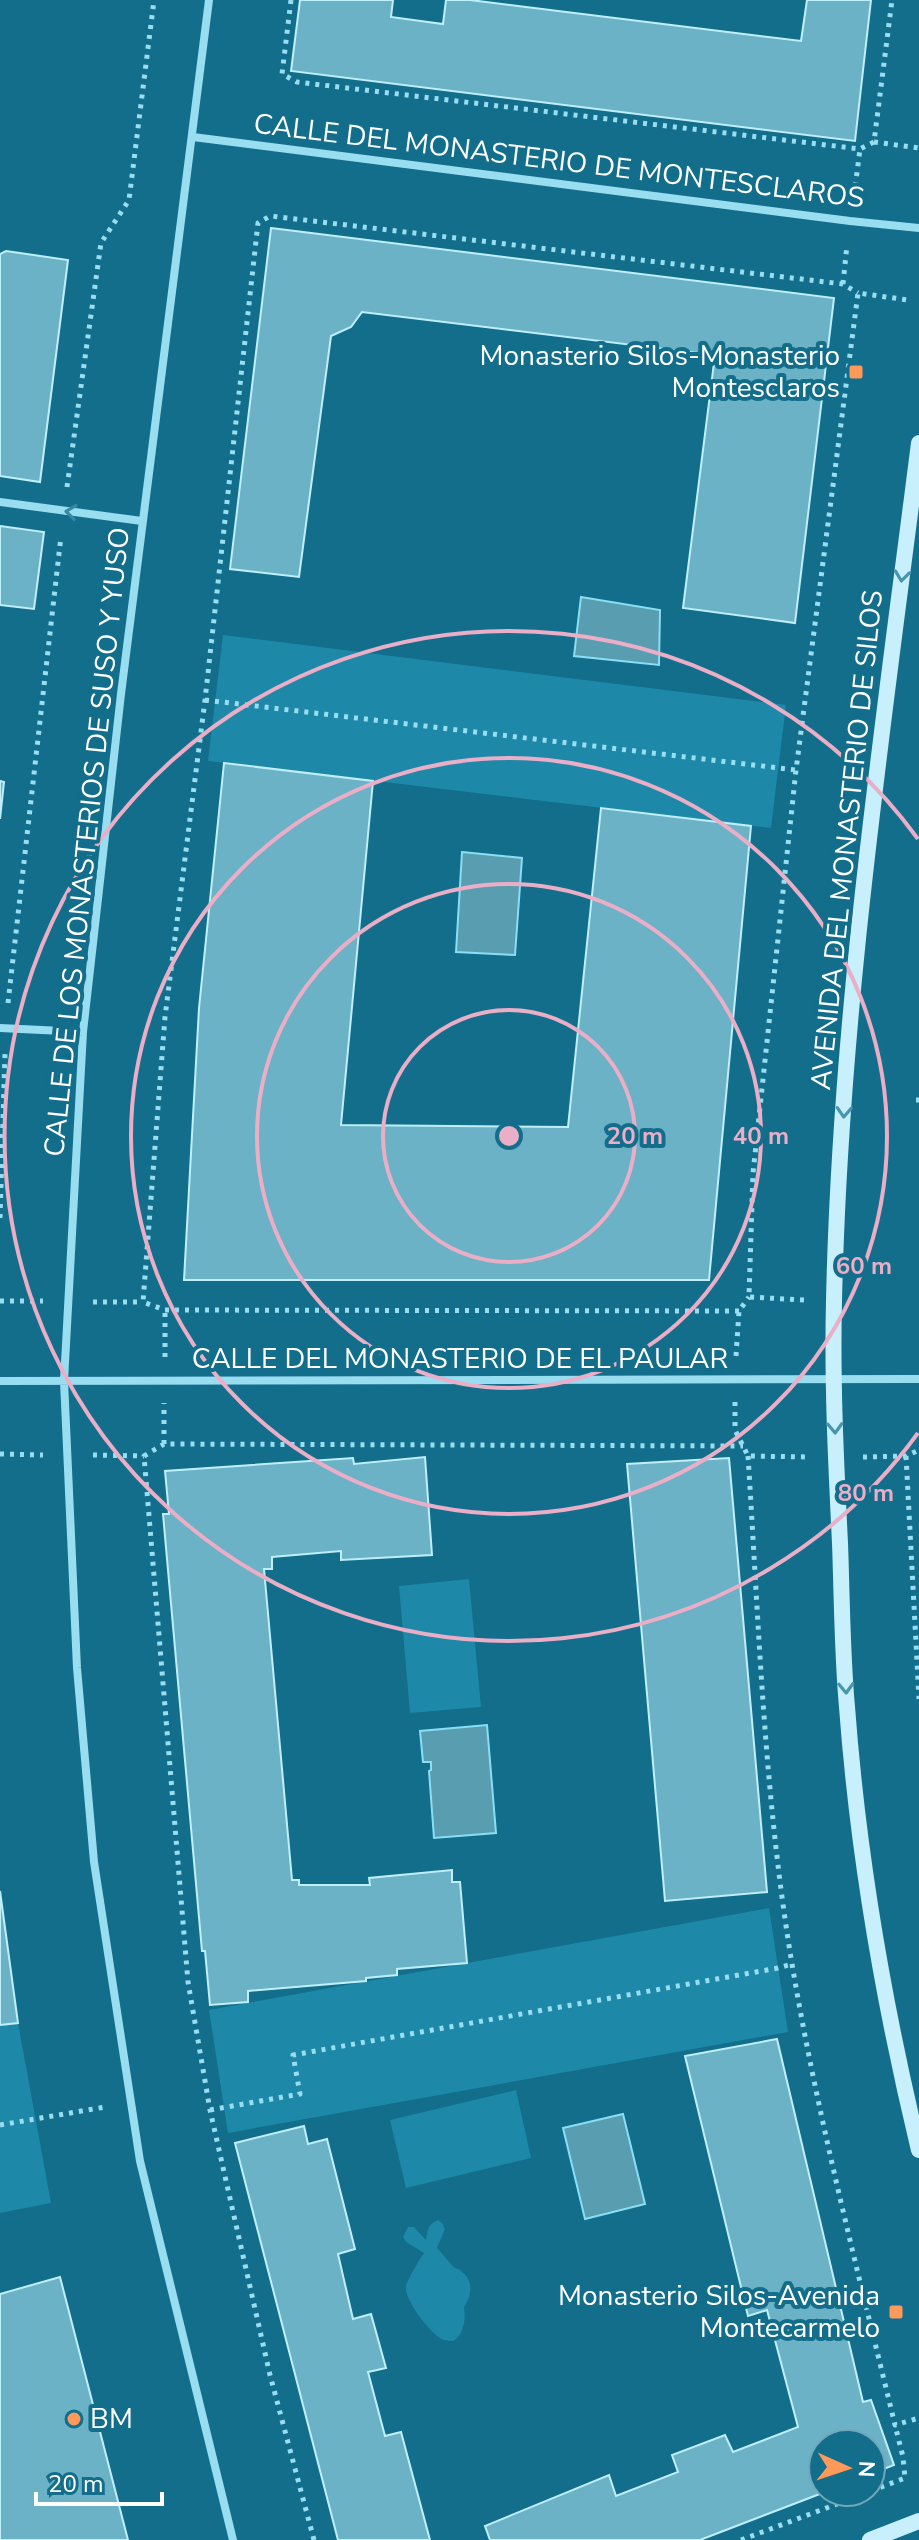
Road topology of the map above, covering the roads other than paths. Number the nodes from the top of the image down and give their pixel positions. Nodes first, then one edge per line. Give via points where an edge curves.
1 (209, 0) edge
2 (193, 137) junction
3 (919, 228) edge
4 (919, 443) edge
5 (0, 502) edge
6 (142, 521) junction
7 (3, 1028) edge
8 (83, 1032) junction
9 (919, 1379) edge
10 (0, 1381) edge
11 (64, 1381) junction
12 (834, 1381) junction
13 (919, 2150) edge
14 (919, 2521) edge
15 (233, 2540) edge
16 (870, 2540) edge

1 - 2 street, CALLE DE LOS MONASTERIOS DE SUSO Y YUSO
2 - 3 street, CALLE DEL MONASTERIO DE MONTESCLAROS
2 - 6 street, CALLE DE LOS MONASTERIOS DE SUSO Y YUSO
4 -> 12 street, AVENIDA DEL MONASTERIO DE SILOS via 847,1062
6 -> 5 street
6 - 8 street, CALLE DE LOS MONASTERIOS DE SUSO Y YUSO
7 - 8 street
8 - 11 street, CALLE DE LOS MONASTERIOS DE SUSO Y YUSO
9 - 12 street, CALLE DEL MONASTERIO DE EL PAULAR
10 - 11 street, CALLE DEL MONASTERIO DE EL PAULAR
11 - 12 street, CALLE DEL MONASTERIO DE EL PAULAR
11 - 15 street, CALLE DE LOS MONASTERIOS DE SUSO Y YUSO via 77,1668 94,1862 140,2161
12 -> 13 street, AVENIDA DEL MONASTERIO DE SILOS via 847,1707 868,1897
14 - 16 street

